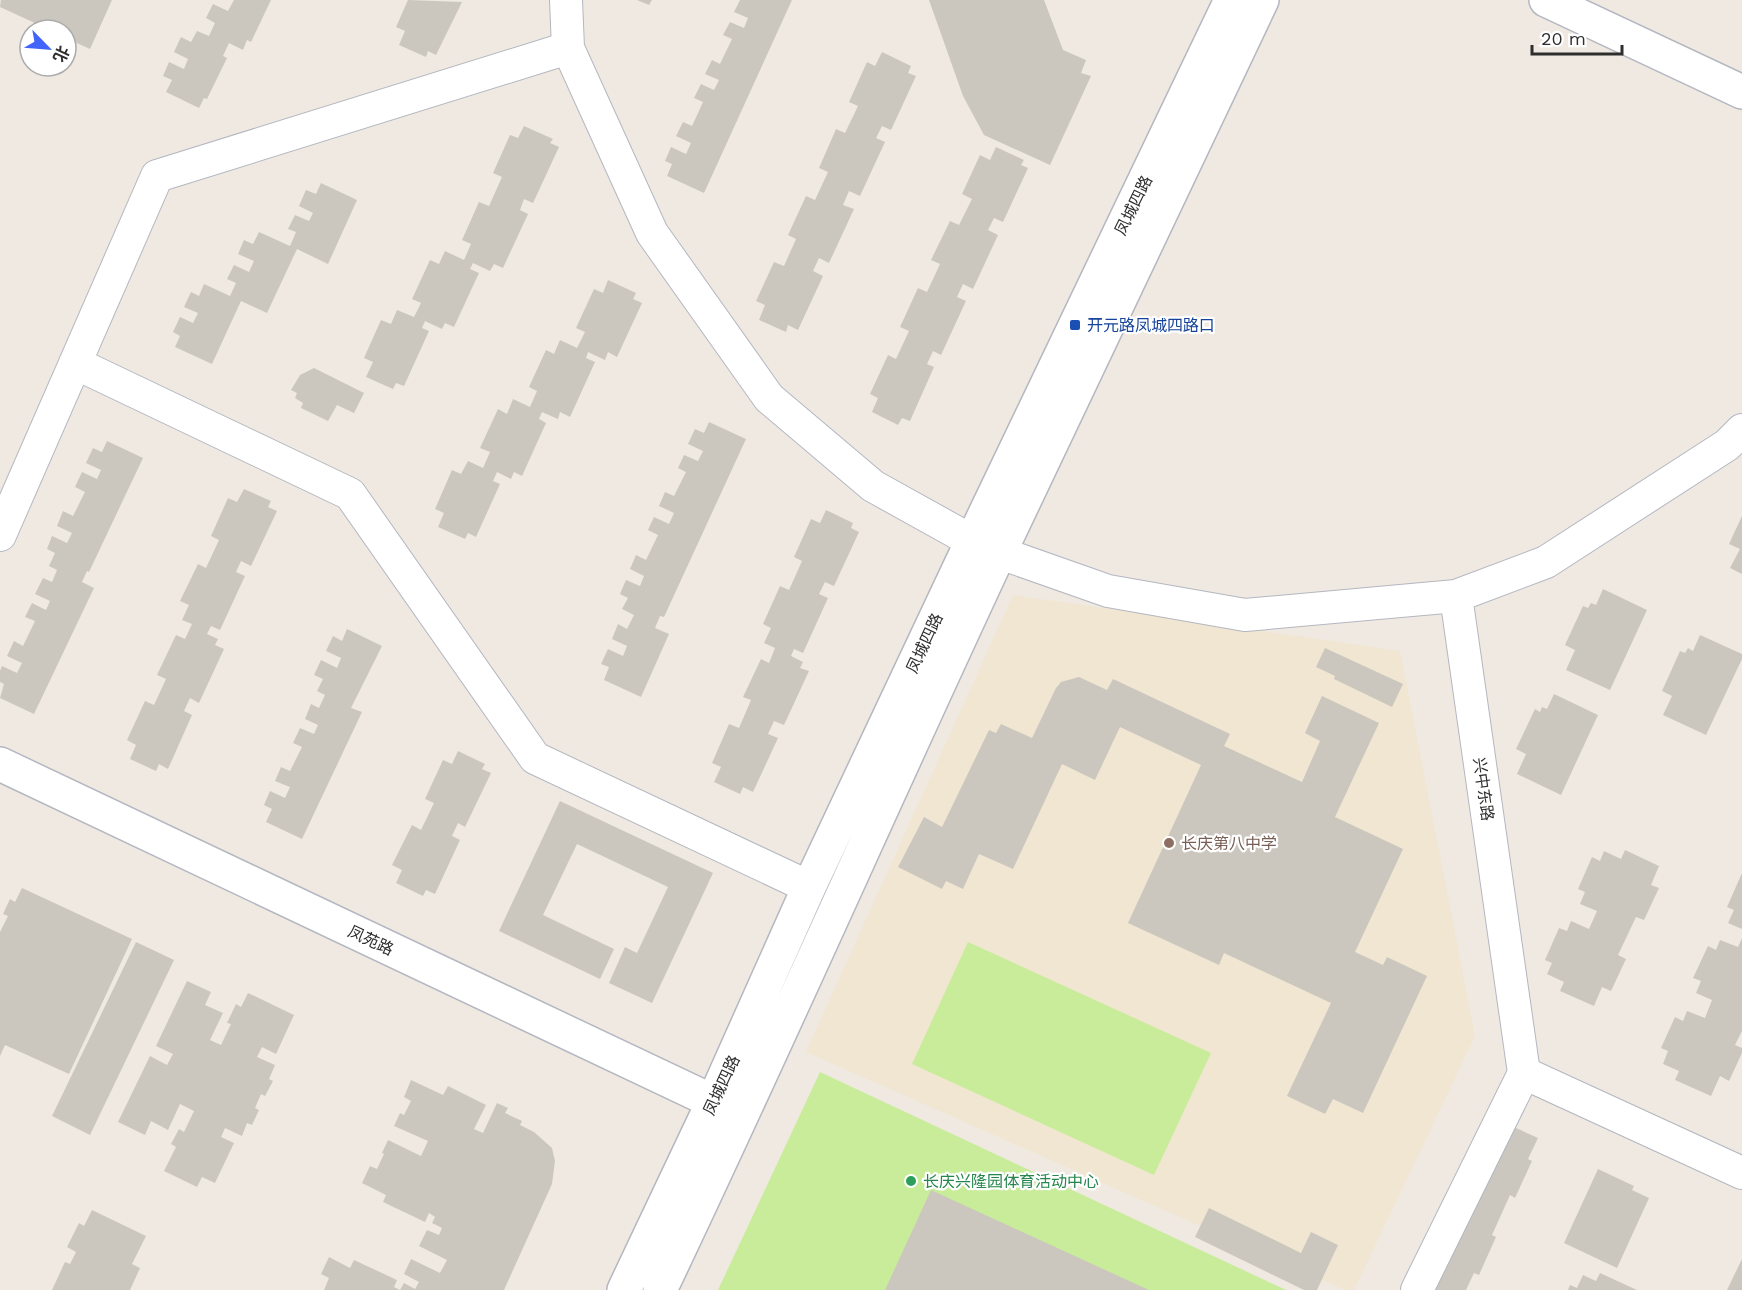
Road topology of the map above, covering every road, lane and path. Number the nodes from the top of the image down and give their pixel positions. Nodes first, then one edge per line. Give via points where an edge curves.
1 (566, 0) edge
2 (1231, 0) edge
3 (1262, 0) edge
4 (1546, 0) edge
5 (568, 48) junction
6 (1742, 92) edge
7 (75, 363) junction
8 (1742, 430) edge
9 (0, 535) edge
10 (986, 547) junction
11 (1456, 596) junction
12 (0, 764) edge
13 (809, 887) junction
14 (1524, 1073) junction
15 (713, 1102) junction
16 (743, 1116) junction
17 (1742, 1173) edge
18 (624, 1290) edge
19 (660, 1290) edge
20 (1417, 1290) edge

1 - 5 street
2 - 10 street, 凤城四路
3 - 10 street, 凤城四路
4 - 6 street
5 - 7 street via 158,176
5 - 10 street via 652,233 769,398 873,486
7 - 9 street
7 - 13 street via 350,494 535,758
8 - 11 street via 1727,445 1546,562
10 - 11 street via 1108,591 1245,615
10 - 13 street, 凤城四路
10 - 16 street, 凤城四路 via 838,903
11 - 14 street, 兴中东路
12 - 15 street, 凤苑路
13 - 15 street, 凤城四路
14 - 17 street
14 - 20 street
15 - 16 street, 凤苑路
15 - 18 street, 凤城四路
16 - 19 street, 凤城四路

